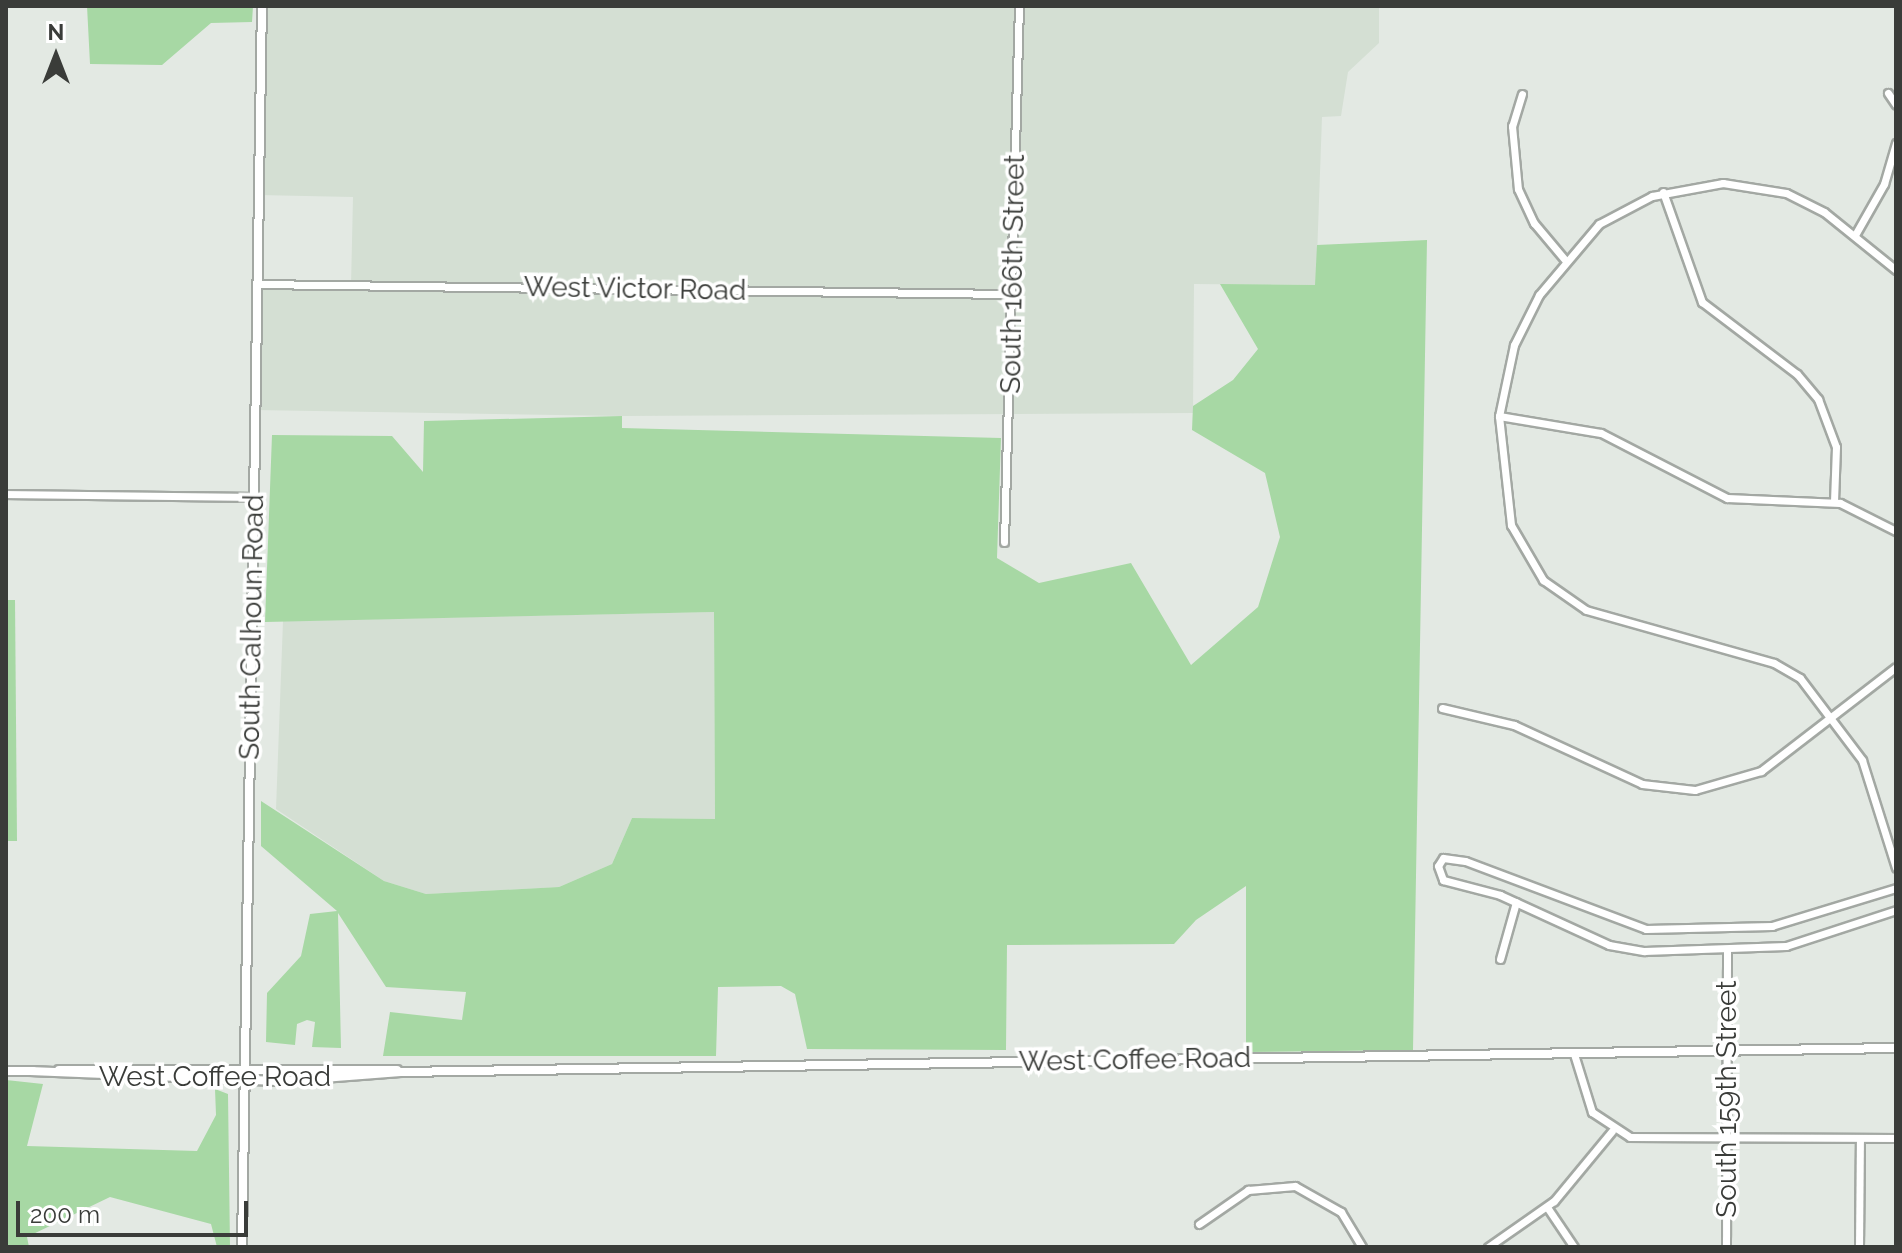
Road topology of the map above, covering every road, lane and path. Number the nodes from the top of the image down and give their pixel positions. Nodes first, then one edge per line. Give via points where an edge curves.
1 (262, 6) edge
2 (1019, 6) edge
3 (1888, 93) dead end
4 (1522, 94) dead end
5 (1896, 105) edge
6 (1896, 143) edge
7 (1663, 192) junction
8 (1855, 235) junction
9 (1565, 260) junction
10 (1896, 270) edge
11 (256, 284) junction
12 (1013, 294) junction
13 (1499, 416) junction
14 (6, 494) edge
15 (254, 497) junction
16 (1834, 502) junction
17 (1896, 531) edge
18 (1004, 542) dead end
19 (1896, 667) edge
20 (1442, 708) dead end
21 (1832, 717) junction
22 (1896, 868) edge
23 (1896, 888) edge
24 (1516, 902) junction
25 (1896, 910) edge
26 (1727, 951) junction
27 (1500, 959) dead end
28 (1896, 1050) edge
29 (1730, 1052) junction
30 (1574, 1054) junction
31 (246, 1066) junction
32 (6, 1071) edge
33 (30, 1071) junction
34 (401, 1072) junction
35 (246, 1081) junction
36 (1612, 1131) junction
37 (1860, 1138) junction
38 (1896, 1138) edge
39 (1728, 1140) junction
40 (1547, 1207) junction
41 (1199, 1224) dead end
42 (242, 1247) edge
43 (1362, 1247) edge
44 (1488, 1247) edge
45 (1574, 1247) edge
46 (1726, 1247) edge
47 (1859, 1247) edge

1 - 11 street, South Calhoun Road
2 - 12 street, South 166th Street
3 - 5 street
4 - 9 street via 1512,126 1518,189 1534,223
6 - 8 street via 1884,184
7 - 8 street via 1723,183 1766,188 1811,205
7 - 9 street via 1610,215
7 - 16 street via 1702,302 1789,367 1818,399 1836,447
8 - 10 street
9 - 13 street via 1523,324
11 - 12 street, West Victor Road
11 - 15 street, South Calhoun Road
12 - 18 street, South 166th Street
13 - 16 street via 1601,433 1727,498
13 - 21 street via 1511,525 1543,580 1598,614 1774,663 1800,678
14 - 15 street
15 - 31 street, South Calhoun Road
16 - 17 street
19 - 21 street
20 - 21 street via 1514,725 1627,779 1681,790 1750,777
21 - 22 street via 1862,760
23 - 24 street via 1772,926 1646,929 1598,917 1491,870 1440,861 1443,880
24 - 26 street via 1609,945
24 - 27 street
25 - 26 street via 1807,941
26 - 29 street, South 159th Street
28 - 29 street, West Coffee Road
29 - 30 street, West Coffee Road
29 - 39 street, South 159th Street
30 - 34 street, West Coffee Road
30 - 36 street via 1585,1098
31 - 33 street, West Coffee Road
31 - 34 street, West Coffee Road
31 - 35 street, South Calhoun Road
32 - 33 street, West Coffee Road
33 - 35 street, West Coffee Road
34 - 35 street, West Coffee Road
35 - 42 street, South Calhoun Road
36 - 39 street
36 - 40 street
37 - 38 street
37 - 39 street
37 - 47 street
39 - 46 street, South 159th Street
40 - 44 street
40 - 45 street
41 - 43 street via 1248,1190 1295,1186 1341,1212

